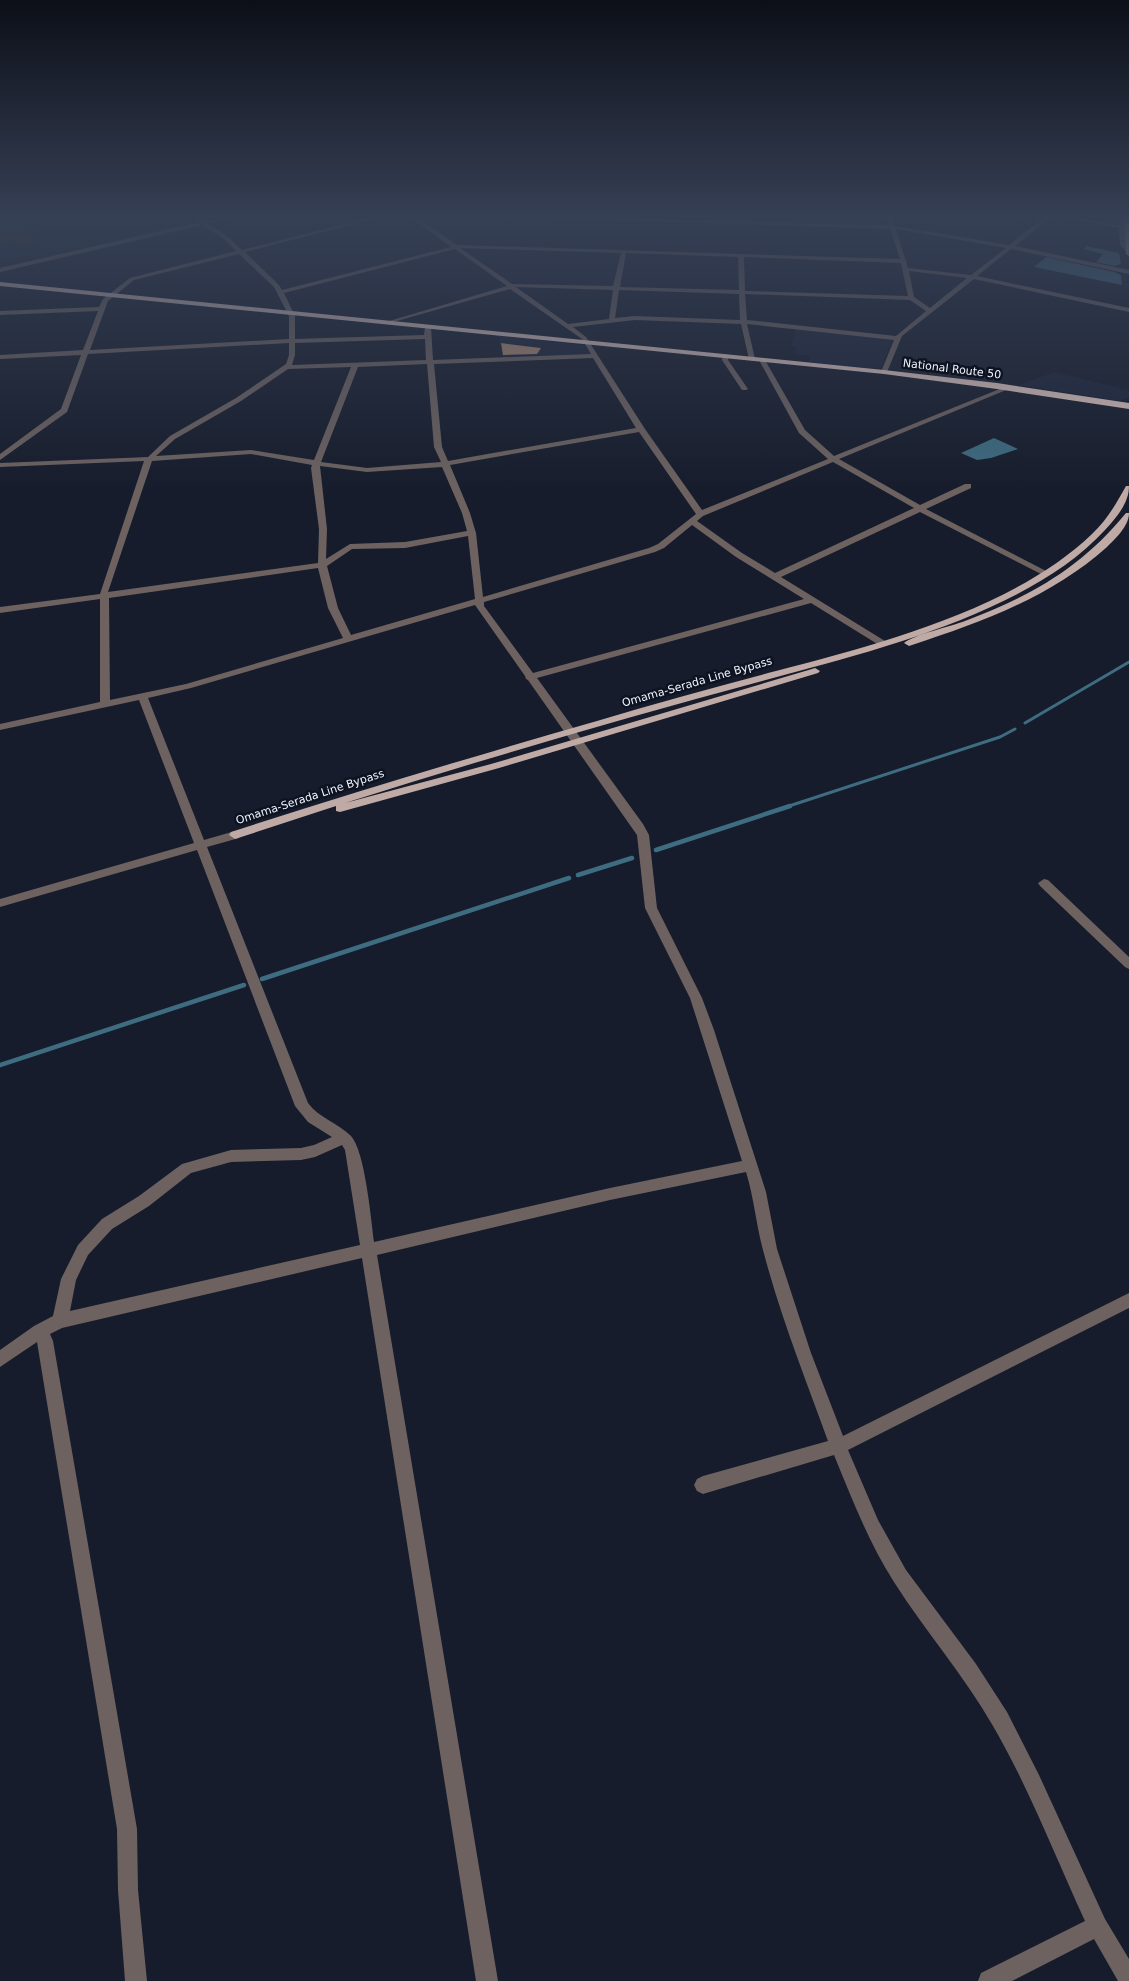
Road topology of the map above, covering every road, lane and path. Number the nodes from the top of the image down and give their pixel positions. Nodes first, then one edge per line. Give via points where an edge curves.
1 (235, 308) edge
2 (288, 308) edge
3 (436, 308) edge
4 (543, 308) edge
5 (613, 308) edge
6 (742, 308) edge
7 (927, 308) edge
8 (934, 308) edge
9 (102, 309) joint
10 (931, 311) junction
11 (0, 313) edge
12 (291, 314) junction
13 (612, 320) junction
14 (743, 322) junction
15 (388, 323) junction
16 (568, 326) junction
17 (428, 327) junction
18 (428, 337) junction
19 (898, 338) junction
20 (292, 341) junction
21 (587, 343) junction
22 (86, 353) junction
23 (596, 356) junction
24 (725, 356) junction
25 (0, 357) edge
26 (752, 359) junction
27 (762, 360) junction
28 (430, 363) junction
29 (355, 365) junction
30 (287, 367) junction
31 (884, 372) junction
32 (1009, 388) junction
33 (744, 389) dead end
34 (1129, 406) edge
35 (641, 429) junction
36 (0, 458) edge
37 (150, 459) junction
38 (833, 459) junction
39 (316, 463) junction
40 (445, 464) junction
41 (0, 465) edge
42 (968, 486) dead end
43 (1129, 488) edge
44 (920, 509) junction
45 (700, 514) junction
46 (1129, 515) edge
47 (691, 520) junction
48 (472, 533) junction
49 (322, 565) junction
50 (1046, 573) junction
51 (774, 577) junction
52 (104, 596) junction
53 (811, 600) junction
54 (478, 602) junction
55 (0, 610) edge
56 (349, 640) junction
57 (882, 642) junction
58 (529, 677) junction
59 (143, 697) junction
60 (105, 704) junction
61 (0, 726) edge
62 (572, 736) junction
63 (235, 835) joint
64 (199, 844) junction
65 (1044, 883) dead end
66 (0, 903) edge
67 (1129, 964) edge
68 (343, 1138) junction
69 (751, 1165) junction
70 (367, 1250) junction
71 (1129, 1300) edge
72 (60, 1321) junction
73 (40, 1331) junction
74 (0, 1359) edge
75 (838, 1445) junction
76 (703, 1484) dead end
77 (1098, 1926) junction
78 (1129, 1979) edge
79 (136, 1981) edge
80 (487, 1981) edge
81 (989, 1981) edge

1 - 12 highway, National Route 50
2 - 12 street
3 - 15 street
4 - 16 street
5 - 13 street
6 - 14 street
7 - 10 street
8 - 10 street
9 - 11 street
9 - 22 street
10 - 19 street
12 - 15 highway, National Route 50
12 - 20 street
13 - 14 street via 651,318
13 - 16 street
14 - 19 street
14 - 26 street
15 - 17 highway, National Route 50
16 - 21 street
17 - 18 street
17 - 21 highway, National Route 50
18 - 20 street
18 - 28 street
19 - 31 street
20 - 22 street
20 - 30 street via 292,356
21 - 23 street
21 - 24 highway, National Route 50
22 - 25 street
22 - 36 street via 64,410
23 - 28 street
23 - 35 street
24 - 26 highway, National Route 50
24 - 33 street
26 - 27 highway, National Route 50
27 - 31 highway, National Route 50
27 - 38 street via 802,431
28 - 29 street
28 - 40 street via 438,447
29 - 30 street
29 - 39 street
30 - 37 street via 232,404 174,435
31 - 32 highway, National Route 50
32 - 34 highway, National Route 50
32 - 38 street
35 - 40 street
35 - 45 street
37 - 39 street via 251,452
37 - 41 street
37 - 52 street
38 - 44 street
38 - 45 street
39 - 40 street via 361,470
39 - 49 street via 323,529
40 - 48 street
42 - 44 street
43 - 50 main road, Omama-Serada Line Bypass via 1115,513 1083,546
44 - 50 street
44 - 51 street
45 - 47 street
46 - 62 main road, Omama-Serada Line Bypass via 1111,538 1080,564 1044,589 988,616 891,649
47 - 51 street
47 - 54 street via 652,550
48 - 49 street via 405,545 350,548
48 - 54 street
49 - 52 street
49 - 56 street via 333,608
50 - 57 main road, Omama-Serada Line Bypass via 977,608
51 - 53 street
52 - 55 street
52 - 60 street
53 - 57 street
53 - 58 street
54 - 56 street
54 - 58 street
56 - 59 street
57 - 62 main road, Omama-Serada Line Bypass
58 - 62 street
59 - 60 street
59 - 64 street
60 - 61 street
62 - 63 main road, Omama-Serada Line Bypass via 367,802
62 - 69 street via 643,835 651,908 696,998
63 - 64 street
64 - 66 street
64 - 68 street via 302,1106 308,1115
65 - 67 street
68 - 70 street via 352,1149
68 - 72 street via 333,1145 300,1155 232,1156 187,1168 107,1224 83,1250 69,1279
69 - 70 street
69 - 75 street via 770,1249 803,1353
70 - 72 street
70 - 80 street
71 - 75 street
72 - 73 street
73 - 74 street
73 - 79 street via 45,1341 127,1829 128,1890
75 - 76 street
75 - 77 street via 872,1526 900,1576 1000,1719
77 - 78 street
77 - 81 street

